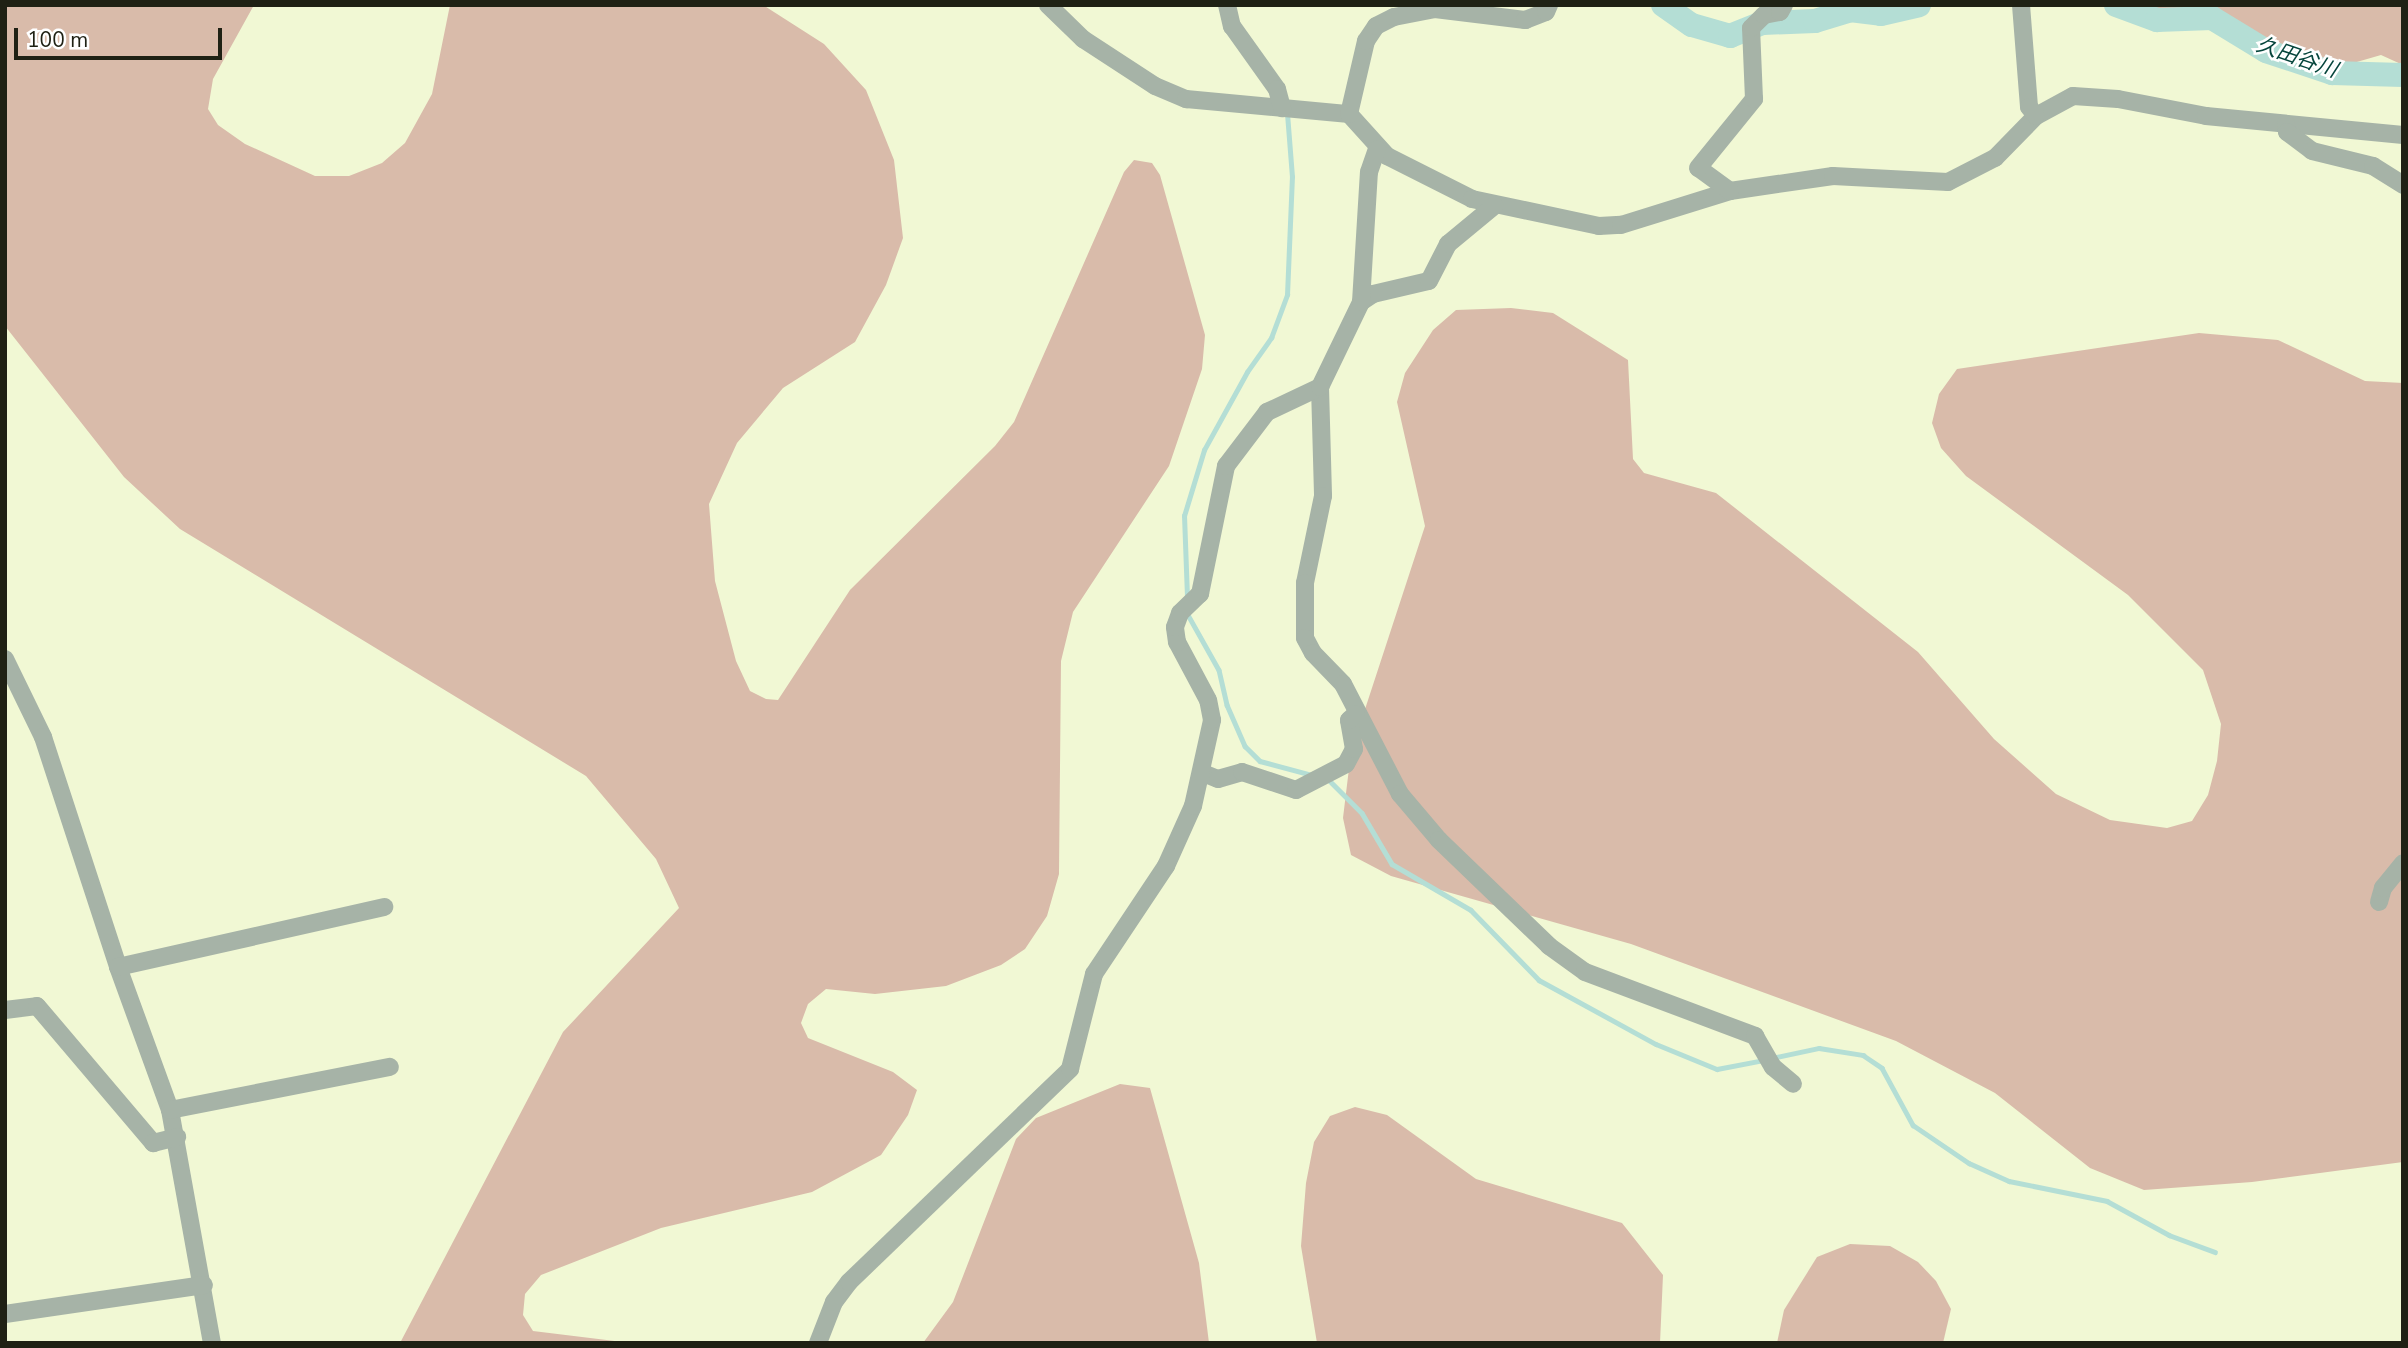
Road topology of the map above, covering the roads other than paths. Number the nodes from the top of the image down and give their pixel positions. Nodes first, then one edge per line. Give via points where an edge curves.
1 (1048, 5) edge
2 (1227, 5) edge
3 (1549, 5) edge
4 (1784, 5) edge
5 (2021, 5) edge
6 (1283, 108) junction
7 (1349, 114) junction
8 (2036, 116) junction
9 (2287, 124) junction
10 (2403, 135) edge
11 (1377, 149) junction
12 (2403, 185) edge
13 (1730, 191) junction
14 (1494, 206) junction
15 (1361, 302) junction
16 (1320, 387) junction
17 (5, 659) edge
18 (1356, 714) junction
19 (1203, 774) junction
20 (2403, 863) edge
21 (2379, 902) dead end
22 (384, 907) dead end
23 (118, 967) junction
24 (5, 1010) edge
25 (390, 1067) dead end
26 (1793, 1084) dead end
27 (170, 1110) junction
28 (177, 1137) junction
29 (204, 1285) junction
30 (5, 1314) edge
31 (212, 1343) edge
32 (818, 1343) edge

1 - 6 street via 1083,39 1176,95
2 - 6 street via 1232,26 1278,89
3 - 7 street via 1546,12 1525,20 1435,9 1394,17 1376,26 1366,41
4 - 13 street via 1751,28 1755,99 1698,168
5 - 8 street via 2029,107
6 - 7 street
7 - 11 street
8 - 9 street via 2073,96
8 - 13 street via 1995,158 1948,182 1860,175
9 - 10 street
9 - 12 street via 2287,132 2312,151 2373,166
11 - 14 street via 1472,200
11 - 15 street via 1369,172
13 - 14 street via 1621,225 1599,226
14 - 15 street via 1448,244 1429,281 1373,294
15 - 16 street
16 - 18 street via 1323,496 1301,614 1313,653 1343,684
16 - 19 street via 1267,412 1226,466 1200,594 1180,613 1175,627 1177,642 1208,700 1212,720
17 - 23 street via 43,737
18 - 19 street via 1349,720 1354,749 1346,764 1296,790 1242,772 1218,779
18 - 26 street via 1400,794 1439,839 1549,946 1585,972 1755,1036 1773,1067
19 - 32 street via 1166,866 1094,974 1070,1069 849,1282 834,1301
20 - 21 street via 2383,888
22 - 23 street
23 - 27 street
24 - 28 street via 37,1006 153,1143
25 - 27 street
27 - 28 street
28 - 29 street
29 - 30 street
29 - 31 street

